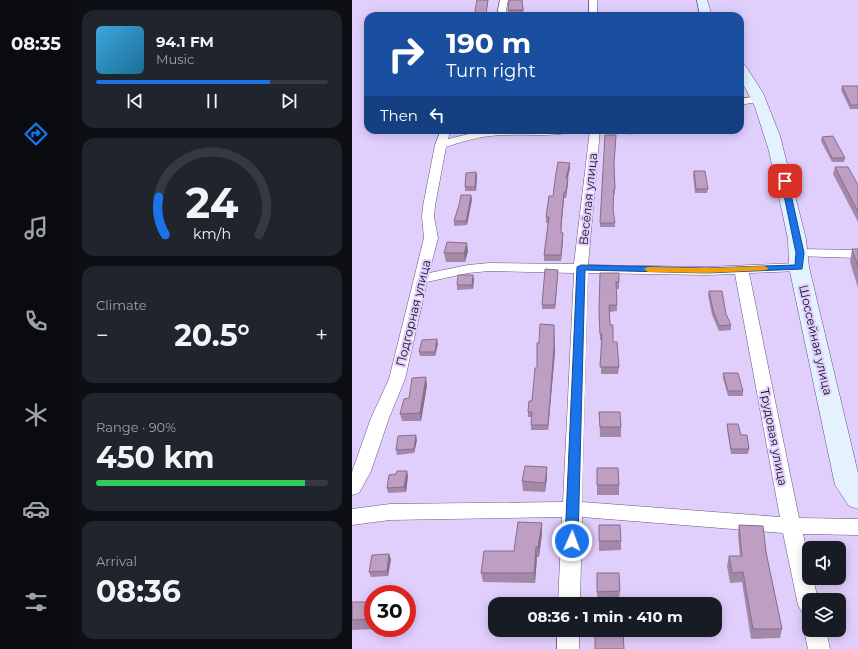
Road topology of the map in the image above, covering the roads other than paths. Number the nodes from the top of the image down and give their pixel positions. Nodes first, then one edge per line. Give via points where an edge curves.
1 (504, 0) edge
2 (593, 0) edge
3 (702, 0) edge
4 (502, 12) edge
5 (593, 12) edge
6 (705, 12) edge
7 (744, 80) edge
8 (749, 100) edge
9 (445, 134) edge
10 (484, 134) edge
11 (595, 134) edge
12 (441, 145) junction
13 (858, 254) edge
14 (800, 260) junction
15 (581, 267) junction
16 (741, 269) junction
17 (422, 279) junction
18 (352, 488) edge
19 (858, 499) edge
20 (572, 510) junction
21 (352, 517) edge
22 (791, 526) junction
23 (858, 527) edge
24 (806, 593) edge
25 (569, 597) edge
26 (568, 637) edge
27 (816, 637) edge
28 (568, 649) edge
29 (819, 649) edge

1 - 4 street
2 - 5 street
3 - 6 main road
7 - 8 main road, Шоссейная улица
8 - 14 main road, Шоссейная улица via 772,135 785,181
9 - 12 street, Подгорная улица
10 - 12 street
11 - 15 street, Весёлая улица
12 - 17 street, Подгорная улица via 428,212 431,238
13 - 14 street
14 - 16 street
14 - 19 main road, Шоссейная улица via 848,485
15 - 16 street via 706,271
15 - 17 street via 489,267
15 - 20 street, Весёлая улица
16 - 22 street, Трудовая улица
17 - 18 street, Подгорная улица via 397,379 380,418 362,471
20 - 21 street via 390,512
20 - 22 street
20 - 25 street, Весёлая улица
22 - 23 street
22 - 24 street, Трудовая улица
26 - 28 street
27 - 29 street

